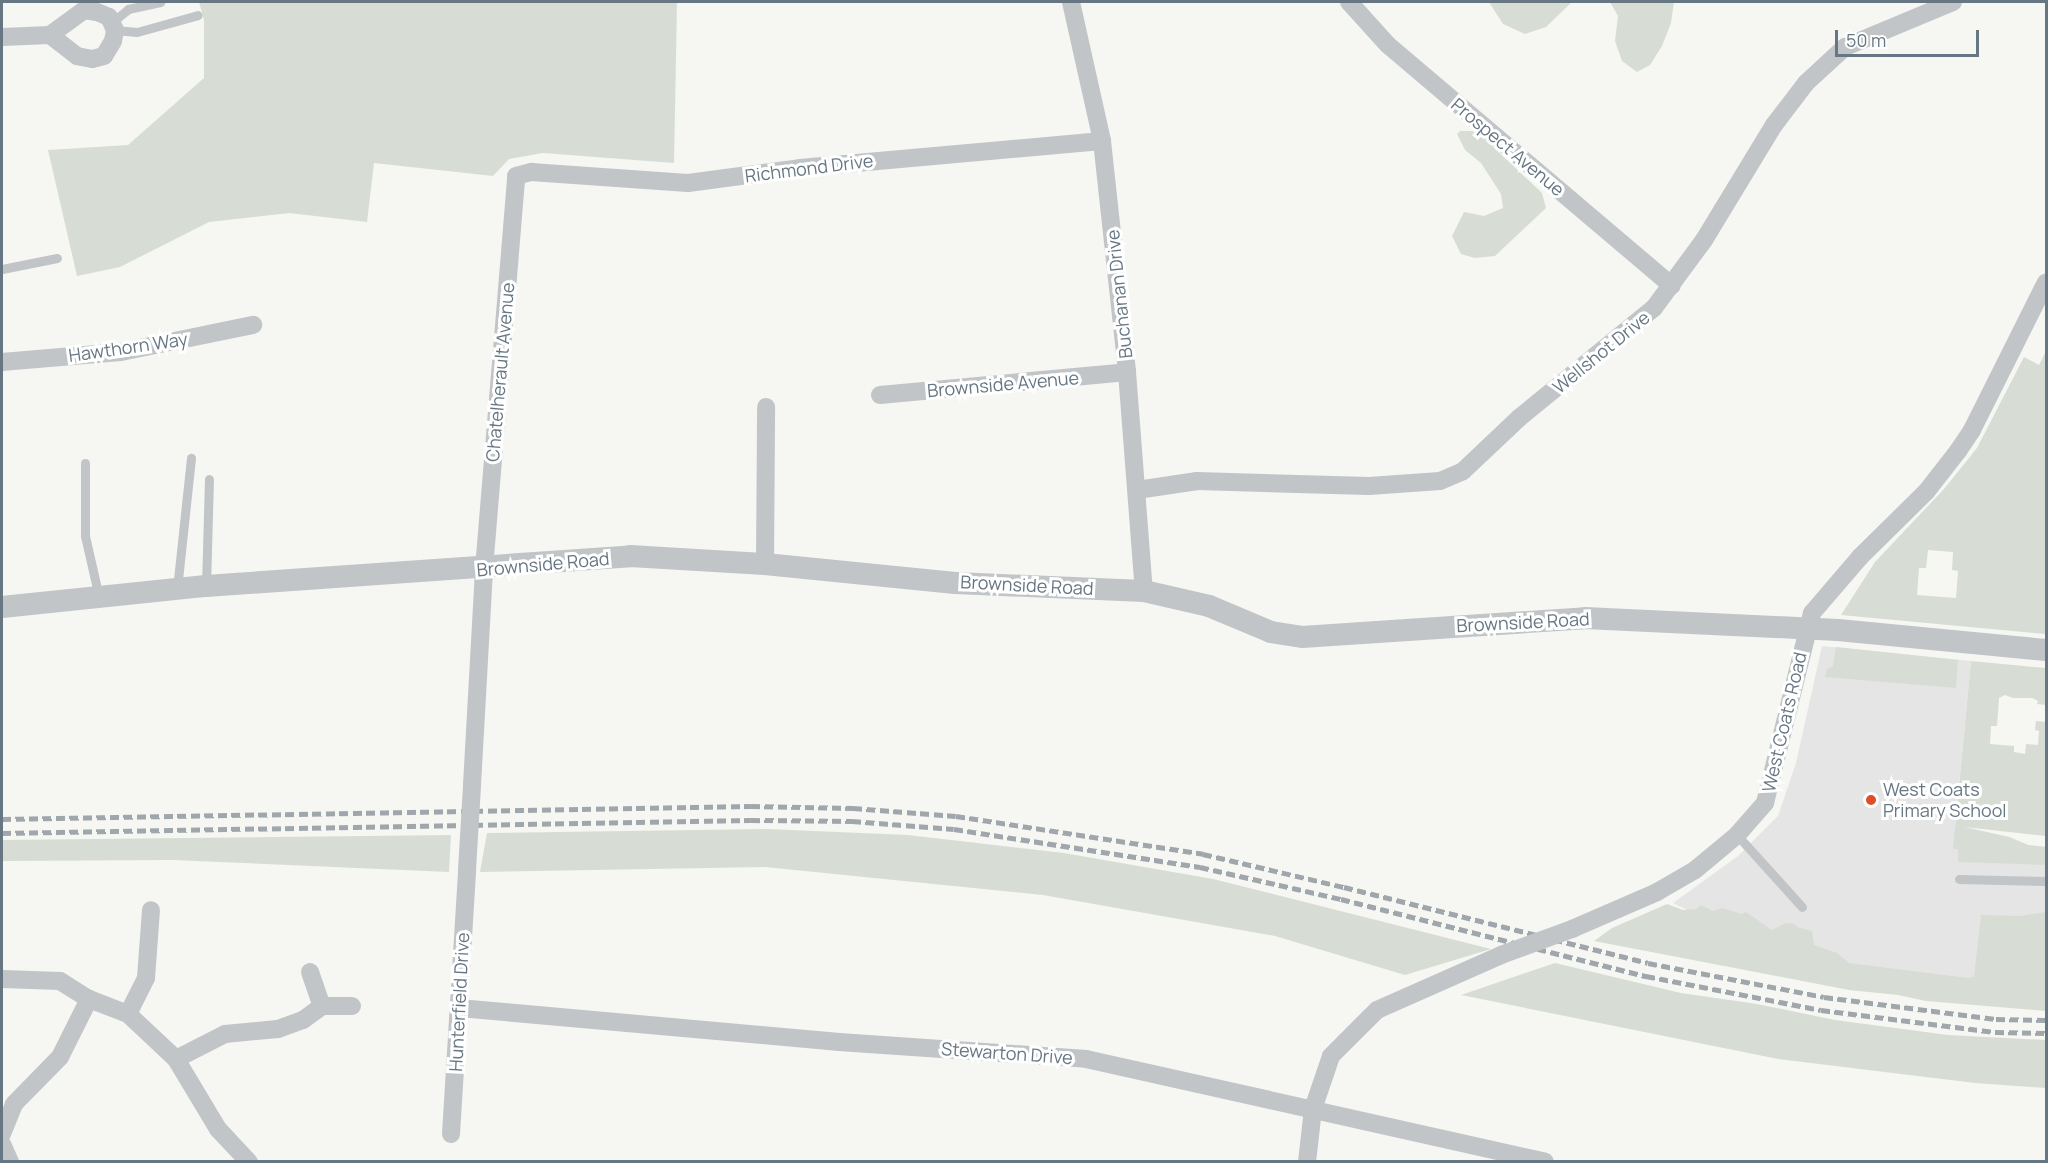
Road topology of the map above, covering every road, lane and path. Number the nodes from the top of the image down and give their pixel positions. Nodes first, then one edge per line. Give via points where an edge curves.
1 (160, 2) edge
2 (1071, 2) edge
3 (1349, 2) edge
4 (1953, 2) edge
5 (198, 15) dead end
6 (113, 26) junction
7 (50, 35) junction
8 (2, 37) edge
9 (1102, 141) junction
10 (516, 176) joint
11 (57, 258) dead end
12 (2, 269) edge
13 (2046, 282) edge
14 (1672, 286) junction
15 (253, 325) dead end
16 (2, 362) edge
17 (1127, 372) junction
18 (880, 395) dead end
19 (766, 407) dead end
20 (191, 458) dead end
21 (85, 463) dead end
22 (208, 479) dead end
23 (1137, 490) junction
24 (765, 564) junction
25 (484, 569) junction
26 (206, 586) junction
27 (177, 589) junction
28 (1144, 591) junction
29 (99, 597) junction
30 (2, 607) edge
31 (1806, 629) junction
32 (2046, 650) edge
33 (1737, 835) junction
34 (1959, 879) dead end
35 (2046, 881) edge
36 (1802, 907) dead end
37 (151, 909) dead end
38 (310, 972) dead end
39 (2, 979) edge
40 (89, 999) junction
41 (322, 1006) junction
42 (352, 1006) dead end
43 (459, 1008) junction
44 (128, 1014) junction
45 (176, 1059) junction
46 (1312, 1109) junction
47 (2, 1134) edge
48 (451, 1134) dead end
49 (2, 1144) edge
50 (10, 1161) edge
51 (249, 1161) edge
52 (1307, 1161) edge
53 (1545, 1161) edge

1 - 6 lane via 128,9
2 - 9 street, Buchanan Drive
3 - 14 street, Prospect Avenue via 1388,45
4 - 14 street, Wellshot Drive via 1845,47 1806,83 1774,125
5 - 6 lane via 136,32
6 - 7 street via 109,17 84,10
6 - 7 street via 113,41 104,56 92,59 77,56
7 - 8 street
9 - 10 street, Richmond Drive via 800,168 688,183 531,172
9 - 17 street, Buchanan Drive
10 - 25 street, Chatelherault Avenue
11 - 12 lane
13 - 31 street, West Coats Road via 1958,451 1926,492 1838,581 1812,613
14 - 23 street, Wellshot Drive via 1646,315 1519,418 1482,456 1463,471 1440,481 1369,486 1197,481
15 - 16 street, Hawthorn Way via 121,352
17 - 18 street, Brownside Avenue
17 - 23 street, Buchanan Drive
19 - 24 street
20 - 27 lane
21 - 29 lane via 85,536
22 - 26 lane
23 - 28 street, Buchanan Drive
24 - 25 street, Brownside Road via 630,556
24 - 28 street, Brownside Road via 955,582
25 - 26 street, Brownside Road
25 - 43 street, Hunterfield Drive, bridge
26 - 27 street, Brownside Road
27 - 29 street, Brownside Road
28 - 31 street, Brownside Road via 1209,606 1271,632 1302,637 1585,618
29 - 30 street, Brownside Road
31 - 32 street, Brownside Road
31 - 33 street, West Coats Road via 1765,803
33 - 36 lane
33 - 46 street, West Coats Road, bridge via 1695,870 1657,892 1377,1010 1331,1056
34 - 35 lane
37 - 44 street via 146,978
38 - 41 street
39 - 40 street via 60,981
40 - 44 street
40 - 47 street via 60,1057 14,1104
41 - 42 street
41 - 45 street via 303,1020 278,1029 225,1034
43 - 46 street, Stewarton Drive via 838,1042 1086,1059
43 - 48 street, Hunterfield Drive
44 - 45 street
45 - 51 street via 218,1129
46 - 52 street, West Coats Road
46 - 53 street, Stewarton Drive
49 - 50 street

